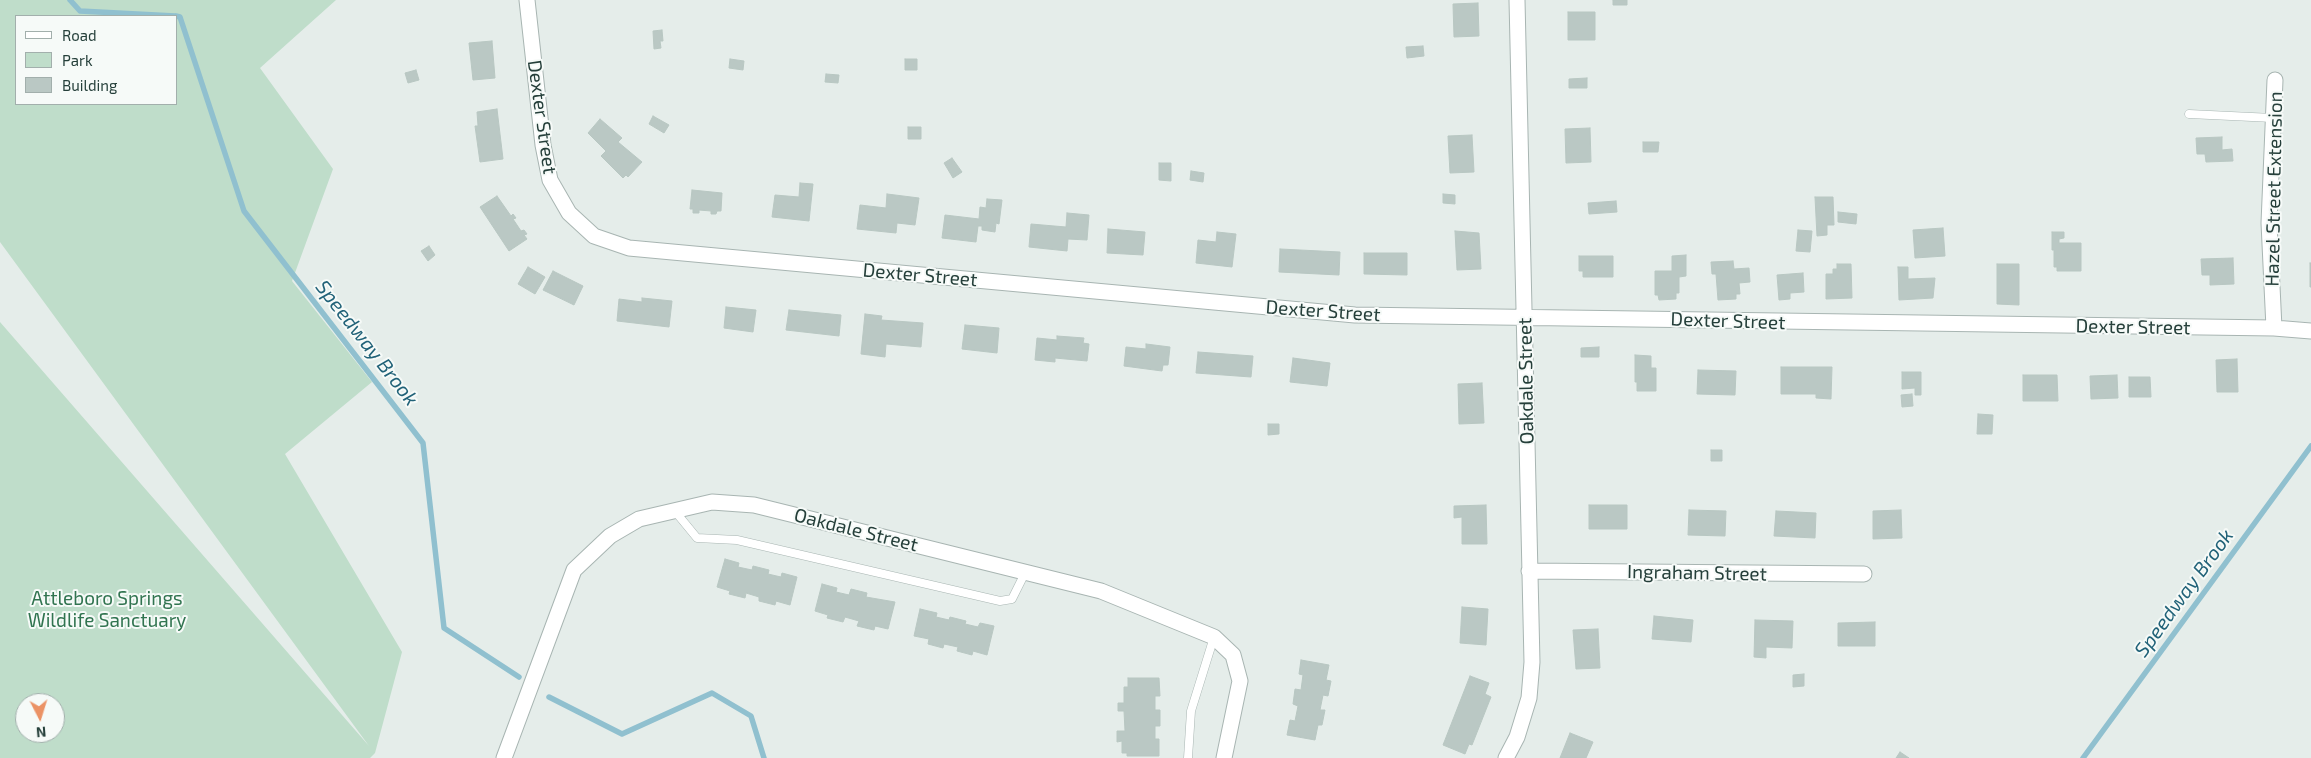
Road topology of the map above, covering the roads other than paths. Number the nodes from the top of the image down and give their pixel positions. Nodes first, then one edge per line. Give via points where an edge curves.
1 (527, 0) edge
2 (1517, 0) edge
3 (2275, 80) dead end
4 (2190, 114) dead end
5 (2273, 118) junction
6 (1526, 318) junction
7 (2274, 328) junction
8 (2311, 331) edge
9 (674, 510) junction
10 (1026, 571) junction
11 (1529, 571) junction
12 (1864, 574) dead end
13 (1214, 637) junction
14 (504, 758) edge
15 (1188, 758) edge
16 (1224, 758) edge
17 (1506, 758) edge

1 - 6 street, Dexter Street via 543,145 550,180 569,213 594,236 629,248 1355,315
2 - 6 street, Oakdale Street
3 - 5 street, Hazel Street Extension
4 - 5 lane
5 - 7 street, Hazel Street Extension via 2269,223
6 - 7 street, Dexter Street
6 - 11 street, Oakdale Street
7 - 8 street, Dexter Street
9 - 10 street, Oakdale Street via 712,502 754,505
9 - 10 lane via 697,538 738,540 1000,602 1012,599
9 - 14 street, Oakdale Street via 639,520 610,536 574,570
10 - 13 street, Oakdale Street via 1101,591
11 - 12 street, Ingraham Street
11 - 17 street, Oakdale Street via 1532,662 1529,698 1517,737
13 - 15 lane via 1192,711
13 - 16 street, Oakdale Street via 1233,655 1240,681

